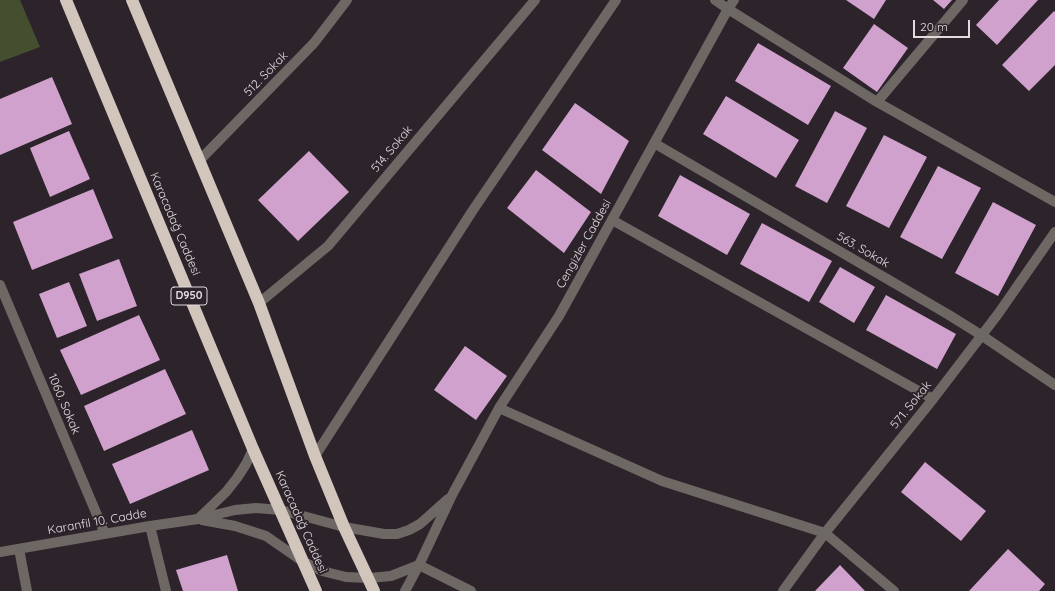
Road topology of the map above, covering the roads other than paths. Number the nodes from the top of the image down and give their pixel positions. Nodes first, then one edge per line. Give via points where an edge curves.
1 (66, 0) edge
2 (132, 0) edge
3 (347, 0) edge
4 (534, 0) edge
5 (616, 0) edge
6 (715, 0) edge
7 (734, 0) edge
8 (963, 0) edge
9 (728, 9) junction
10 (877, 102) junction
11 (654, 143) junction
12 (199, 161) junction
13 (1055, 202) edge
14 (612, 220) junction
15 (1055, 232) edge
16 (0, 285) edge
17 (259, 303) junction
18 (981, 335) junction
19 (1055, 385) edge
20 (933, 399) junction
21 (498, 408) junction
22 (253, 449) junction
23 (315, 456) junction
24 (451, 497) junction
25 (281, 510) junction
26 (198, 519) junction
27 (150, 526) junction
28 (344, 527) junction
29 (825, 533) junction
30 (105, 534) junction
31 (19, 549) junction
32 (0, 552) edge
33 (302, 561) junction
34 (419, 565) junction
35 (369, 578) junction
36 (27, 591) edge
37 (166, 591) edge
38 (316, 591) edge
39 (374, 591) edge
40 (405, 591) edge
41 (471, 591) edge
42 (783, 591) edge
43 (894, 591) edge

1 - 22 highway, Karacadağ Caddesi / D950
2 - 12 highway
3 - 12 street, 512. Sokak via 314,43
4 - 17 street, 514. Sokak via 328,246
5 - 23 street via 473,210
6 - 9 street
7 - 9 street, Cengizler Caddesi
8 - 10 street
9 - 10 street
9 - 11 street, Cengizler Caddesi
10 - 13 street
11 - 14 street, Cengizler Caddesi
11 - 18 street, 563. Sokak
12 - 17 highway
14 - 20 street
14 - 21 street, Cengizler Caddesi via 559,316
15 - 18 street, 571. Sokak
16 - 30 street, 1060. Sokak
17 - 23 highway
18 - 19 street, 563. Sokak
18 - 20 street, 571. Sokak
20 - 29 street, 571. Sokak
21 - 24 street, Cengizler Caddesi
21 - 29 street via 662,481
22 - 25 highway, Karacadağ Caddesi / D950
22 - 26 street via 226,492
23 - 28 highway
24 - 28 street, Cengizler Caddesi via 420,524 397,534
24 - 34 street, Cengizler Caddesi
25 - 26 street, Karanfil 10. Cadde via 246,508
25 - 28 street, Cengizler Caddesi
25 - 33 highway, Karacadağ Caddesi / D950
26 - 27 street, Karanfil 10. Cadde
26 - 33 street, Karanfil 10. Cadde via 235,526 266,536
27 - 30 street, Karanfil 10. Cadde
27 - 37 street
28 - 35 highway
29 - 42 street, 571. Sokak
29 - 43 street
30 - 31 street, Karanfil 10. Cadde
31 - 32 street, Karanfil 10. Cadde
31 - 36 street
33 - 35 street, Karanfil 10. Cadde via 322,571 346,577
33 - 38 highway, Karacadağ Caddesi / D950
34 - 35 street via 391,576
34 - 40 street, Cengizler Caddesi
34 - 41 street
35 - 39 highway

